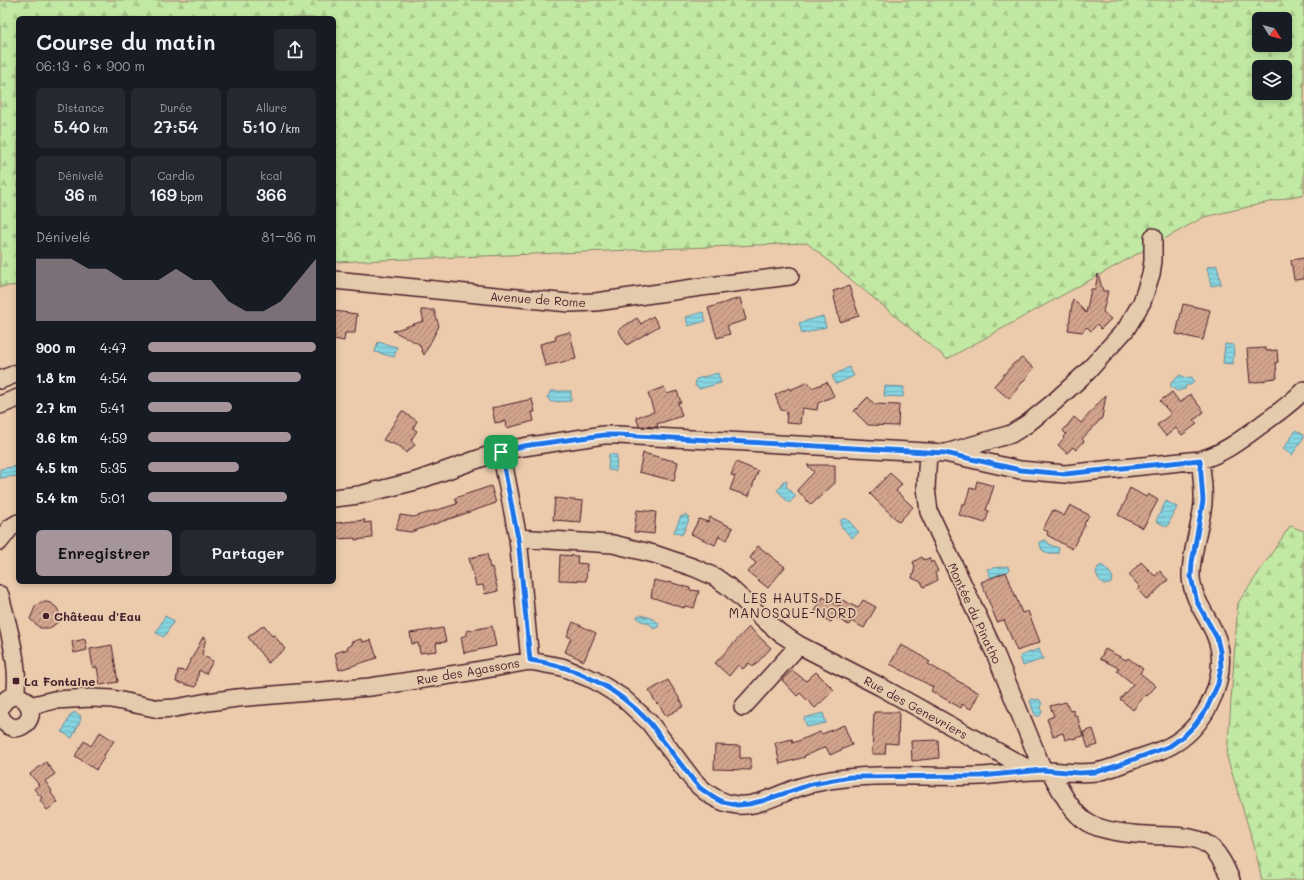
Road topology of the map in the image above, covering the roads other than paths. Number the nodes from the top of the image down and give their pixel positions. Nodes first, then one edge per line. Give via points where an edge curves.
1 (1153, 236) dead end
2 (790, 276) dead end
3 (336, 280) edge
4 (16, 374) edge
5 (0, 380) edge
6 (1304, 390) edge
7 (16, 399) edge
8 (0, 405) edge
9 (501, 452) junction
10 (928, 452) junction
11 (945, 453) junction
12 (1200, 460) junction
13 (336, 498) edge
14 (16, 524) edge
15 (518, 538) junction
16 (0, 541) edge
17 (0, 595) edge
18 (799, 645) junction
19 (530, 660) junction
20 (16, 696) junction
21 (30, 706) junction
22 (743, 707) dead end
23 (0, 716) edge
24 (1042, 771) junction
25 (1231, 880) edge

1 - 11 street via 1151,274 1142,302 1126,329 1087,372 1048,407 1011,434
2 - 3 street, Avenue de Rome via 596,302 569,303
4 - 5 street
6 - 12 street via 1282,410 1235,444 1216,455
7 - 8 street
9 - 10 street via 523,446 618,435
9 - 13 street via 416,481 359,495
9 - 15 street
10 - 11 street
10 - 24 street, Montée du Pinatho via 926,488 929,512 995,653
11 - 12 street via 1020,470 1065,474
12 - 24 street, Rue des Agassons via 1203,501 1191,577 1197,602 1217,638 1220,651 1221,667 1212,699 1195,725 1170,746 1096,772
14 - 16 street
15 - 18 street, Rue des Genevriers via 613,544 695,568 729,587 766,622
15 - 19 street
17 - 20 street via 13,654
18 - 22 street
18 - 24 street, Rue des Genevriers
19 - 21 street, Rue des Agassons via 370,687 237,698 175,708 159,709 112,699 91,698 54,700
19 - 24 street, Rue des Agassons via 580,674 623,698 649,722 700,788 723,802 749,804 812,784 850,777 981,776
20 - 21 street
20 - 23 street via 4,701
21 - 23 street via 30,716 24,725 14,728
24 - 25 street, Montée du Pinatho via 1078,815 1087,822 1114,831 1179,837 1206,843 1217,853

